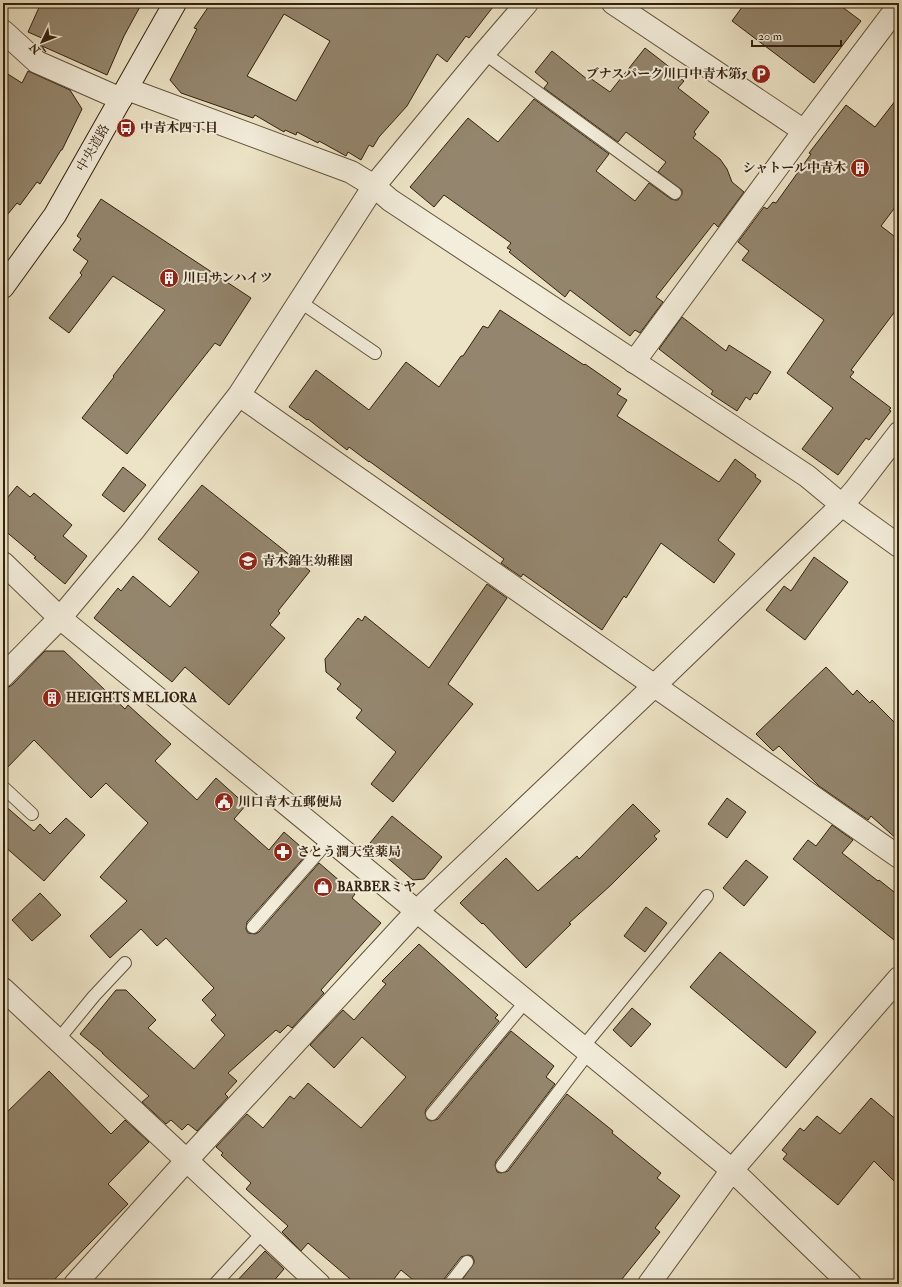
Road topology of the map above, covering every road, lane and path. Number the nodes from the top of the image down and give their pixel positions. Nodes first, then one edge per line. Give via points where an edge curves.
1 (175, 3) edge
2 (527, 3) edge
3 (613, 3) edge
4 (899, 5) edge
5 (3, 31) edge
6 (484, 53) junction
7 (124, 94) junction
8 (804, 131) junction
9 (374, 186) junction
10 (675, 193) dead end
11 (3, 287) edge
12 (300, 301) junction
13 (376, 352) dead end
14 (634, 362) junction
15 (239, 394) junction
16 (899, 433) edge
17 (842, 505) junction
18 (899, 546) edge
19 (3, 563) edge
20 (60, 618) junction
21 (3, 676) edge
22 (654, 686) junction
23 (3, 787) edge
24 (32, 814) dead end
25 (330, 839) junction
26 (899, 857) edge
27 (707, 896) dead end
28 (417, 911) junction
29 (253, 927) dead end
30 (125, 963) dead end
31 (899, 978) edge
32 (3, 989) edge
33 (526, 1001) junction
34 (58, 1040) junction
35 (586, 1050) junction
36 (432, 1114) dead end
37 (187, 1160) junction
38 (502, 1166) dead end
39 (732, 1170) junction
40 (263, 1232) junction
41 (467, 1262) dead end
42 (75, 1284) edge
43 (215, 1284) edge
44 (320, 1284) edge
45 (450, 1284) edge
46 (649, 1284) edge
47 (850, 1284) edge

1 - 7 street, 中央道路
2 - 6 street
3 - 8 street
4 - 8 street
5 - 7 street via 37,62
6 - 9 street
6 - 10 lane
7 - 9 street via 351,172
7 - 11 street, 中央道路 via 55,215
8 - 14 street
9 - 12 street
9 - 14 street via 390,200
12 - 13 lane
12 - 15 street
14 - 17 street via 807,476
15 - 20 street via 133,532
15 - 22 street
16 - 17 street
17 - 18 street
17 - 22 street
19 - 20 street
20 - 21 street
20 - 25 street
22 - 26 street
22 - 28 street
23 - 24 lane
25 - 28 street
25 - 29 lane
27 - 35 lane
28 - 33 street
28 - 37 street
30 - 34 lane
31 - 39 street
32 - 34 street
33 - 35 street
33 - 36 lane
34 - 37 street
35 - 38 lane
35 - 39 street
37 - 40 street
37 - 42 street
39 - 46 street
39 - 47 street
40 - 43 lane
40 - 44 street
41 - 45 lane

